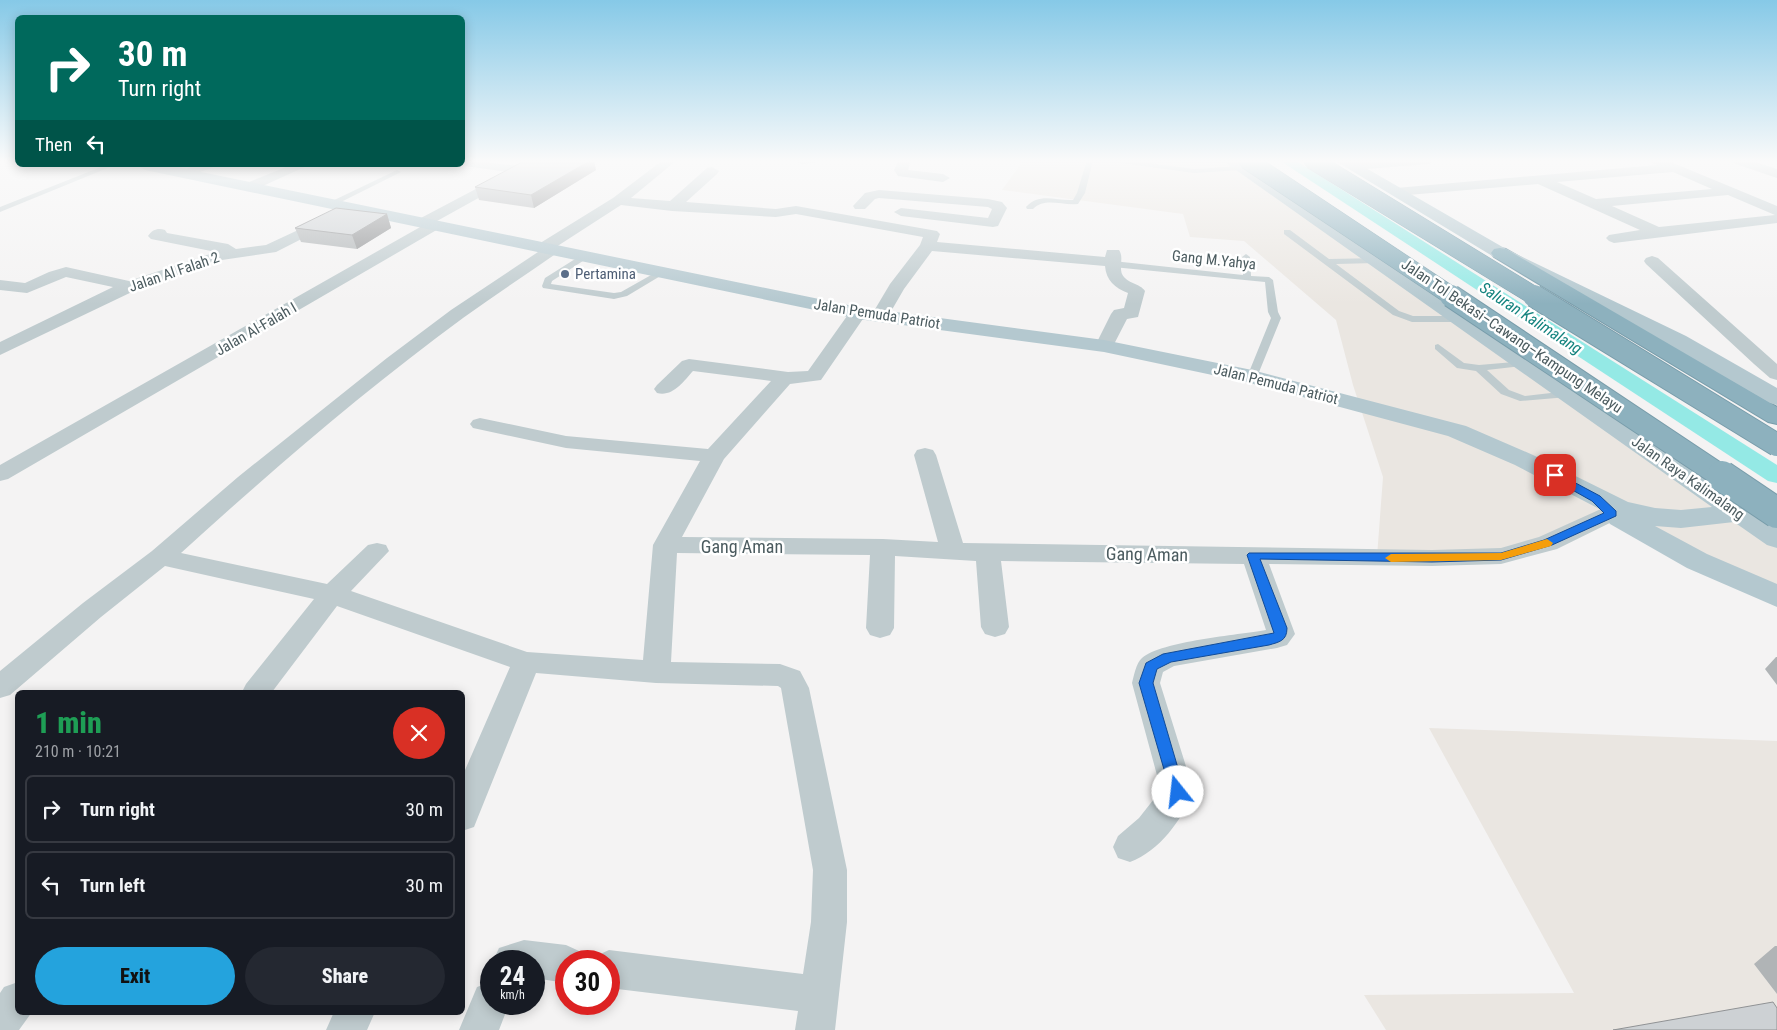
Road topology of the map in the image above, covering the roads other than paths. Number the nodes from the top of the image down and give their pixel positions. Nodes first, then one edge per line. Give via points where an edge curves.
1 (348, 208) edge
2 (456, 208) edge
3 (608, 208) edge
4 (689, 208) edge
5 (740, 208) edge
6 (876, 208) edge
7 (1000, 208) edge
8 (1303, 208) edge
9 (1310, 208) edge
10 (1390, 208) edge
11 (1423, 208) edge
12 (1600, 208) edge
13 (352, 209) junction
14 (737, 211) junction
15 (1777, 220) edge
16 (429, 224) junction
17 (1286, 232) dead end
18 (1657, 232) junction
19 (160, 233) dead end
20 (1614, 238) dead end
21 (928, 246) junction
22 (547, 249) junction
23 (239, 252) junction
24 (1500, 253) junction
25 (582, 257) junction
26 (1246, 257) dead end
27 (1113, 260) junction
28 (1376, 260) junction
29 (1652, 260) dead end
30 (1326, 262) junction
31 (663, 272) junction
32 (1247, 277) junction
33 (0, 285) edge
34 (130, 286) junction
35 (858, 313) junction
36 (880, 316) junction
37 (1459, 319) junction
38 (1104, 346) junction
39 (1438, 347) dead end
40 (0, 349) edge
41 (1522, 363) junction
42 (1479, 368) junction
43 (1777, 374) edge
44 (1252, 377) junction
45 (785, 378) junction
46 (664, 389) dead end
47 (1568, 394) junction
48 (1777, 398) edge
49 (1777, 417) edge
50 (480, 424) dead end
51 (1777, 445) edge
52 (714, 456) junction
53 (925, 456) dead end
54 (0, 474) edge
55 (1609, 507) junction
56 (1739, 512) junction
57 (1777, 513) edge
58 (1777, 539) edge
59 (665, 545) junction
60 (883, 546) junction
61 (377, 551) dead end
62 (953, 551) junction
63 (988, 552) junction
64 (1253, 555) junction
65 (161, 557) junction
66 (332, 594) junction
67 (1777, 596) edge
68 (995, 627) dead end
69 (880, 628) dead end
70 (526, 662) junction
71 (656, 672) junction
72 (0, 687) edge
73 (258, 690) edge
74 (465, 810) edge
75 (1130, 847) dead end
76 (620, 971) edge
77 (15, 1005) edge
78 (818, 1013) edge
79 (354, 1015) edge
80 (485, 1015) edge
81 (0, 1023) edge
82 (346, 1030) edge
83 (479, 1030) edge

1 - 13 main road, Jalan Pemuda Patriot
2 - 16 street, Jalan Al-Falah I
3 - 22 street
4 - 14 street
5 - 14 street
6 - 7 street via 991,228
8 - 28 main road, Jalan Raya Kalimalang
9 - 57 highway, Jalan Tol Bekasi–Cawang–Kampung Melayu, bridge
10 - 51 highway, bridge
11 - 24 main road
12 - 18 street
13 - 16 main road, Jalan Pemuda Patriot
13 - 23 street, Jalan Al Falah 2 via 270,249
14 - 21 street via 776,213 796,210 929,232 932,235
15 - 18 street
16 - 22 main road, Jalan Pemuda Patriot
16 - 54 street, Jalan Al-Falah I
17 - 30 lane
18 - 20 street
19 - 23 street via 156,235
21 - 27 street
21 - 36 street via 896,288
22 - 25 main road, Jalan Pemuda Patriot
22 - 65 street via 394,362 246,482
23 - 34 street, Jalan Al Falah 2 via 196,261
24 - 48 main road via 1678,341
24 - 49 highway
25 - 31 main road, Jalan Pemuda Patriot
25 - 31 lane via 548,280 546,286 614,296 624,294
26 - 32 lane
27 - 32 lane, Gang M.Yahya
27 - 38 street via 1114,275 1124,286 1137,291 1132,313 1120,314
28 - 30 lane
28 - 37 main road, Jalan Raya Kalimalang
29 - 43 street via 1737,341
30 - 37 lane via 1404,317
31 - 35 main road, Jalan Pemuda Patriot
32 - 44 lane, Gang M.Yahya via 1269,280 1276,318
33 - 34 street via 27,288 66,272
34 - 40 street, Jalan Al Falah 2
35 - 36 main road, Jalan Pemuda Patriot
35 - 45 street via 814,376
36 - 38 main road, Jalan Pemuda Patriot
37 - 41 main road, Jalan Raya Kalimalang
38 - 44 main road, Jalan Pemuda Patriot
39 - 42 lane via 1461,366
41 - 42 lane
41 - 47 main road, Jalan Raya Kalimalang
42 - 47 lane via 1505,392 1524,399
44 - 55 main road, Jalan Pemuda Patriot via 1457,431 1516,456
45 - 46 street via 688,365
45 - 52 street
47 - 56 main road, Jalan Raya Kalimalang
50 - 52 street via 566,442
52 - 59 street
53 - 62 street
55 - 56 main road, Jalan Pemuda Patriot via 1681,519
55 - 64 street, Gang Aman via 1548,543 1501,556
55 - 67 main road, Jalan Pemuda Patriot via 1698,561
56 - 58 main road, Jalan Raya Kalimalang
59 - 60 street, Gang Aman
59 - 71 street
60 - 62 street, Gang Aman
60 - 69 street
61 - 66 street
62 - 63 street, Gang Aman
63 - 64 street, Gang Aman
63 - 68 street
64 - 75 street via 1281,634 1269,640 1168,657 1151,666 1146,683 1178,792 1163,817
65 - 66 street
65 - 72 street
66 - 70 street
66 - 73 street
70 - 71 street
70 - 74 street
71 - 78 street via 780,675 793,683 830,870 830,922
76 - 78 street
77 - 81 street
79 - 82 street
80 - 83 street

